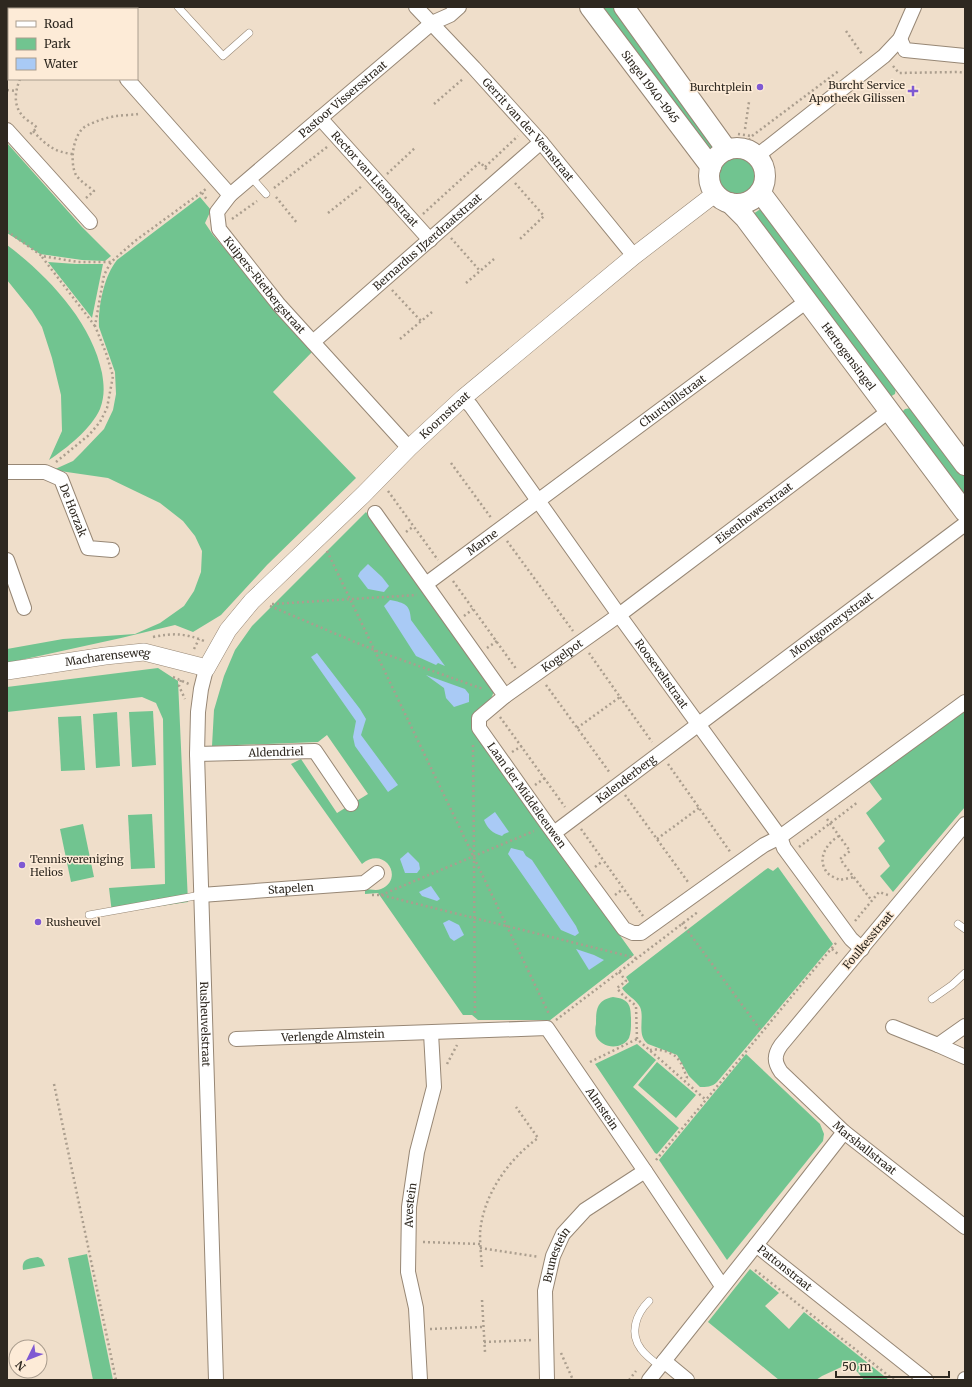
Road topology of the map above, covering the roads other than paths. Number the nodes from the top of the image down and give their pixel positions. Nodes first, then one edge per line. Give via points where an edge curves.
1 (178, 7) edge
2 (416, 7) edge
3 (459, 7) edge
4 (590, 7) edge
5 (624, 7) edge
6 (914, 7) edge
7 (432, 23) junction
8 (249, 33) dead end
9 (900, 39) junction
10 (965, 56) edge
11 (128, 80) edge
12 (320, 118) junction
13 (7, 130) edge
14 (541, 142) junction
15 (743, 145) junction
16 (711, 167) junction
17 (251, 177) junction
18 (269, 192) road end
19 (760, 192) junction
20 (230, 195) junction
21 (723, 198) junction
22 (90, 222) dead end
23 (430, 240) junction
24 (634, 256) junction
25 (807, 301) junction
26 (313, 342) junction
27 (463, 398) junction
28 (889, 411) junction
29 (409, 448) junction
30 (965, 465) edge
31 (7, 472) edge
32 (539, 501) junction
33 (965, 512) edge
34 (375, 513) dead end
35 (965, 524) edge
36 (112, 550) dead end
37 (7, 560) edge
38 (428, 587) junction
39 (24, 608) dead end
40 (619, 615) junction
41 (206, 669) junction
42 (7, 671) edge
43 (505, 696) junction
44 (965, 702) edge
45 (698, 726) junction
46 (197, 754) junction
47 (351, 804) dead end
48 (965, 824) edge
49 (550, 828) junction
50 (780, 836) junction
51 (377, 873) dead end
52 (201, 895) junction
53 (90, 915) dead end
54 (958, 924) dead end
55 (965, 929) edge
56 (862, 949) junction
57 (965, 973) edge
58 (932, 999) dead end
59 (965, 1026) edge
60 (893, 1027) dead end
61 (431, 1033) junction
62 (236, 1039) dead end
63 (938, 1046) junction
64 (965, 1057) edge
65 (775, 1058) joint
66 (844, 1132) junction
67 (645, 1170) junction
68 (965, 1227) edge
69 (756, 1245) junction
70 (722, 1286) junction
71 (649, 1301) dead end
72 (662, 1364) junction
73 (216, 1380) edge
74 (420, 1380) edge
75 (547, 1380) edge
76 (649, 1380) edge
77 (688, 1380) edge
78 (926, 1380) edge

1 - 8 lane via 223,56
2 - 7 street, Gerrit van der Veenstraat
3 - 7 street, Pastoor Vissersstraat via 450,16
4 - 16 main road, Singel 1940-1945
5 - 15 main road
6 - 9 street
7 - 12 street, Pastoor Vissersstraat
7 - 14 street, Gerrit van der Veenstraat
9 - 10 street via 906,50
9 - 15 street via 884,56
11 - 20 street
12 - 17 street, Pastoor Vissersstraat
12 - 23 street, Rector van Lieropstraat
13 - 22 street
14 - 23 street, Bernardus IJzerdraatstraat
14 - 24 street, Gerrit van der Veenstraat
15 - 16 main road via 717,157
15 - 19 main road via 764,170 765,178
16 - 21 main road via 711,185
17 - 18 lane
17 - 20 street, Pastoor Vissersstraat
19 - 21 main road via 746,202 739,203
19 - 30 main road
20 - 26 street, Kuipers-Rietbergstraat via 217,212 219,229 279,305
21 - 24 street, Koornstraat
21 - 25 main road, Hertogensingel via 745,218
23 - 26 street, Bernardus IJzerdraatstraat
24 - 27 street, Koornstraat
25 - 28 main road, Hertogensingel
25 - 32 street, Churchillstraat
26 - 29 street, Kuipers-Rietbergstraat
27 - 29 street, Koornstraat
27 - 32 street, Rooseveltstraat
28 - 33 main road, Hertogensingel
28 - 40 street, Eisenhowerstraat
29 - 41 street, Koornstraat via 252,601 228,630
31 - 36 street, De Horzak via 44,472 61,479 88,548
32 - 38 street, Marne via 445,570
32 - 40 street, Rooseveltstraat
34 - 38 street
35 - 45 street, Montgomerystraat
37 - 39 street
38 - 43 street
40 - 43 street, Kogelpot
40 - 45 street, Rooseveltstraat
41 - 42 street, Macharenseweg via 144,652
41 - 46 street, Rusheuvelstraat via 198,712
43 - 49 street, Laan der Middeleeuwen via 479,718 480,728
44 - 50 street
45 - 49 street, Kalenderberg
45 - 50 street, Rooseveltstraat
46 - 47 street, Aldendriel via 315,751
46 - 52 street, Rusheuvelstraat
48 - 56 street, Foulkesstraat
49 - 50 street, Laan der Middeleeuwen via 624,929 633,933 641,932 764,844
50 - 56 street, Rooseveltstraat via 789,855 851,939
51 - 52 street, Stapelen via 364,883
52 - 53 lane
52 - 73 street, Rusheuvelstraat
54 - 55 lane
56 - 65 street, Foulkesstraat via 776,1051
57 - 58 lane
59 - 63 street
60 - 63 street
61 - 62 street, Verlengde Almstein
61 - 67 street, Almstein via 549,1024
61 - 74 street, Avestein via 434,1087 417,1152 409,1206 408,1272 416,1308
63 - 64 street
65 - 66 street, Marshallstraat via 781,1072
66 - 68 street, Marshallstraat
66 - 69 street, Pattonstraat
67 - 70 street, Almstein
67 - 75 street, Brunestein via 585,1210 562,1234 552,1259 546,1291
69 - 70 street
69 - 78 street, Pattonstraat
70 - 72 street
71 - 72 lane via 641,1308 636,1318 636,1339 640,1349 648,1357
72 - 76 street
72 - 77 street

